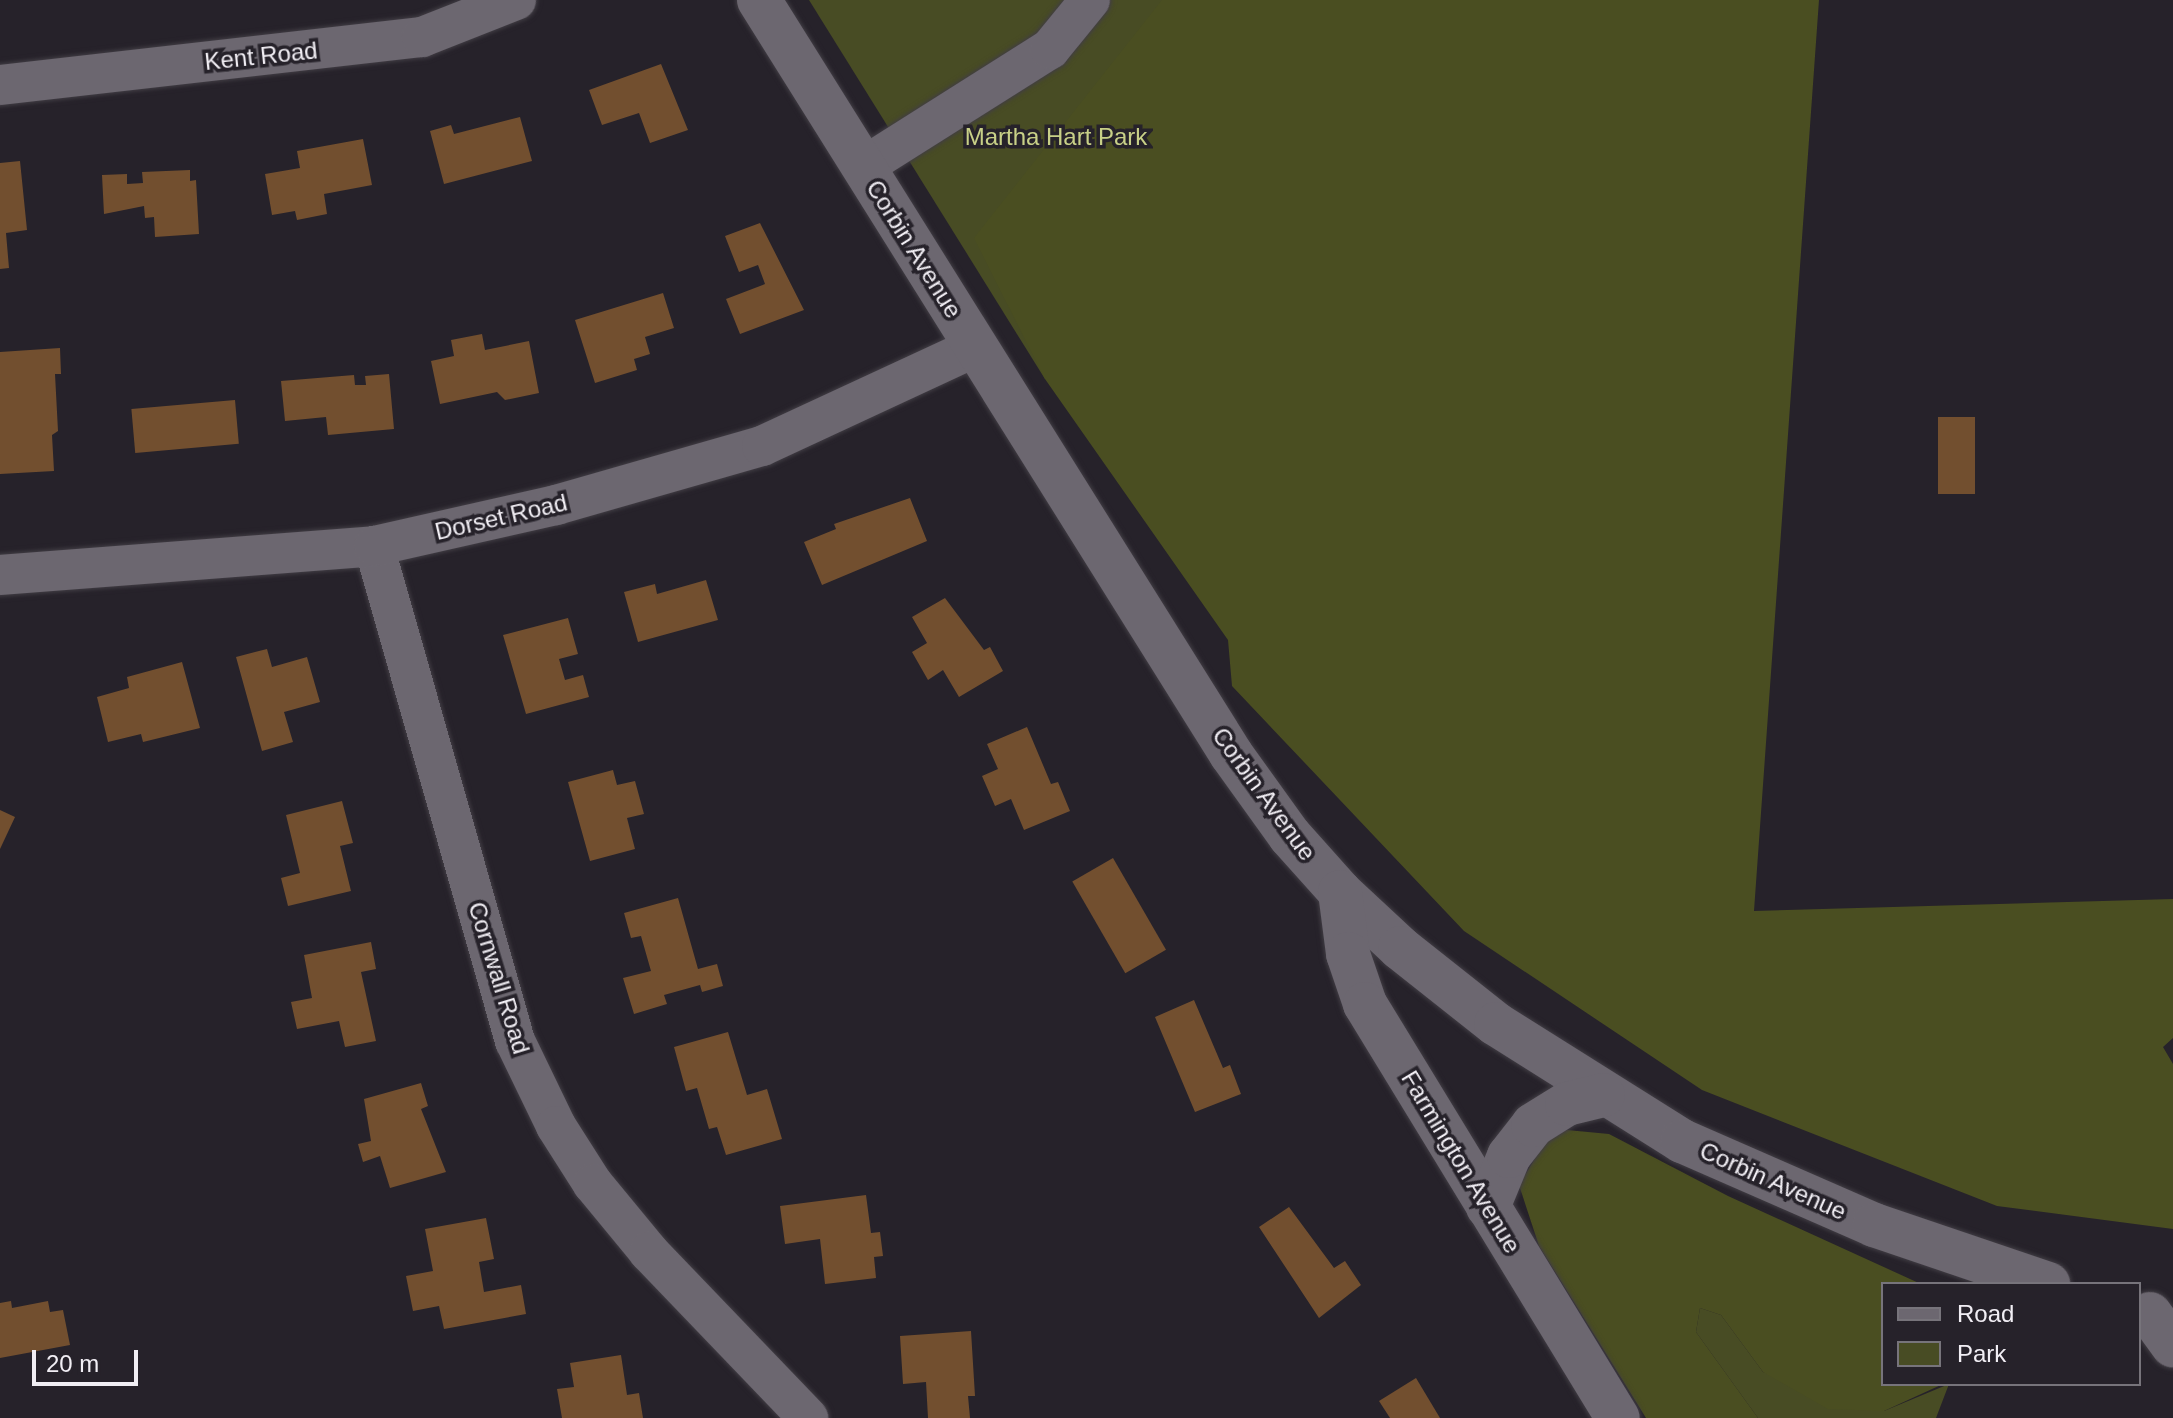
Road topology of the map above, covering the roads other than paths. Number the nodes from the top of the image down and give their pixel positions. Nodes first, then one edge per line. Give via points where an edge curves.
1 (516, 0) edge
2 (759, 0) edge
3 (1090, 0) edge
4 (0, 85) edge
5 (863, 167) junction
6 (975, 347) junction
7 (374, 546) junction
8 (0, 575) edge
9 (1340, 892) junction
10 (1603, 1095) junction
11 (1488, 1207) junction
12 (2042, 1282) edge
13 (808, 1418) edge
14 (1618, 1418) edge

1 - 4 street, Kent Road via 422,37
2 - 5 main road, Corbin Avenue
3 - 5 street via 1050,49
5 - 6 main road, Corbin Avenue
6 - 7 street, Dorset Road via 762,446 556,505
6 - 9 main road, Corbin Avenue via 1231,754 1290,836
7 - 8 street, Dorset Road
7 - 13 street, Cornwall Road via 515,1041 556,1126 593,1184 649,1252
9 - 10 main road, Corbin Avenue via 1447,987
9 - 11 main road, Farmington Avenue via 1348,954 1365,1004
10 - 11 main road via 1567,1104 1533,1125 1509,1156
10 - 12 main road, Corbin Avenue via 1779,1187 1907,1238
11 - 14 main road, Farmington Avenue

